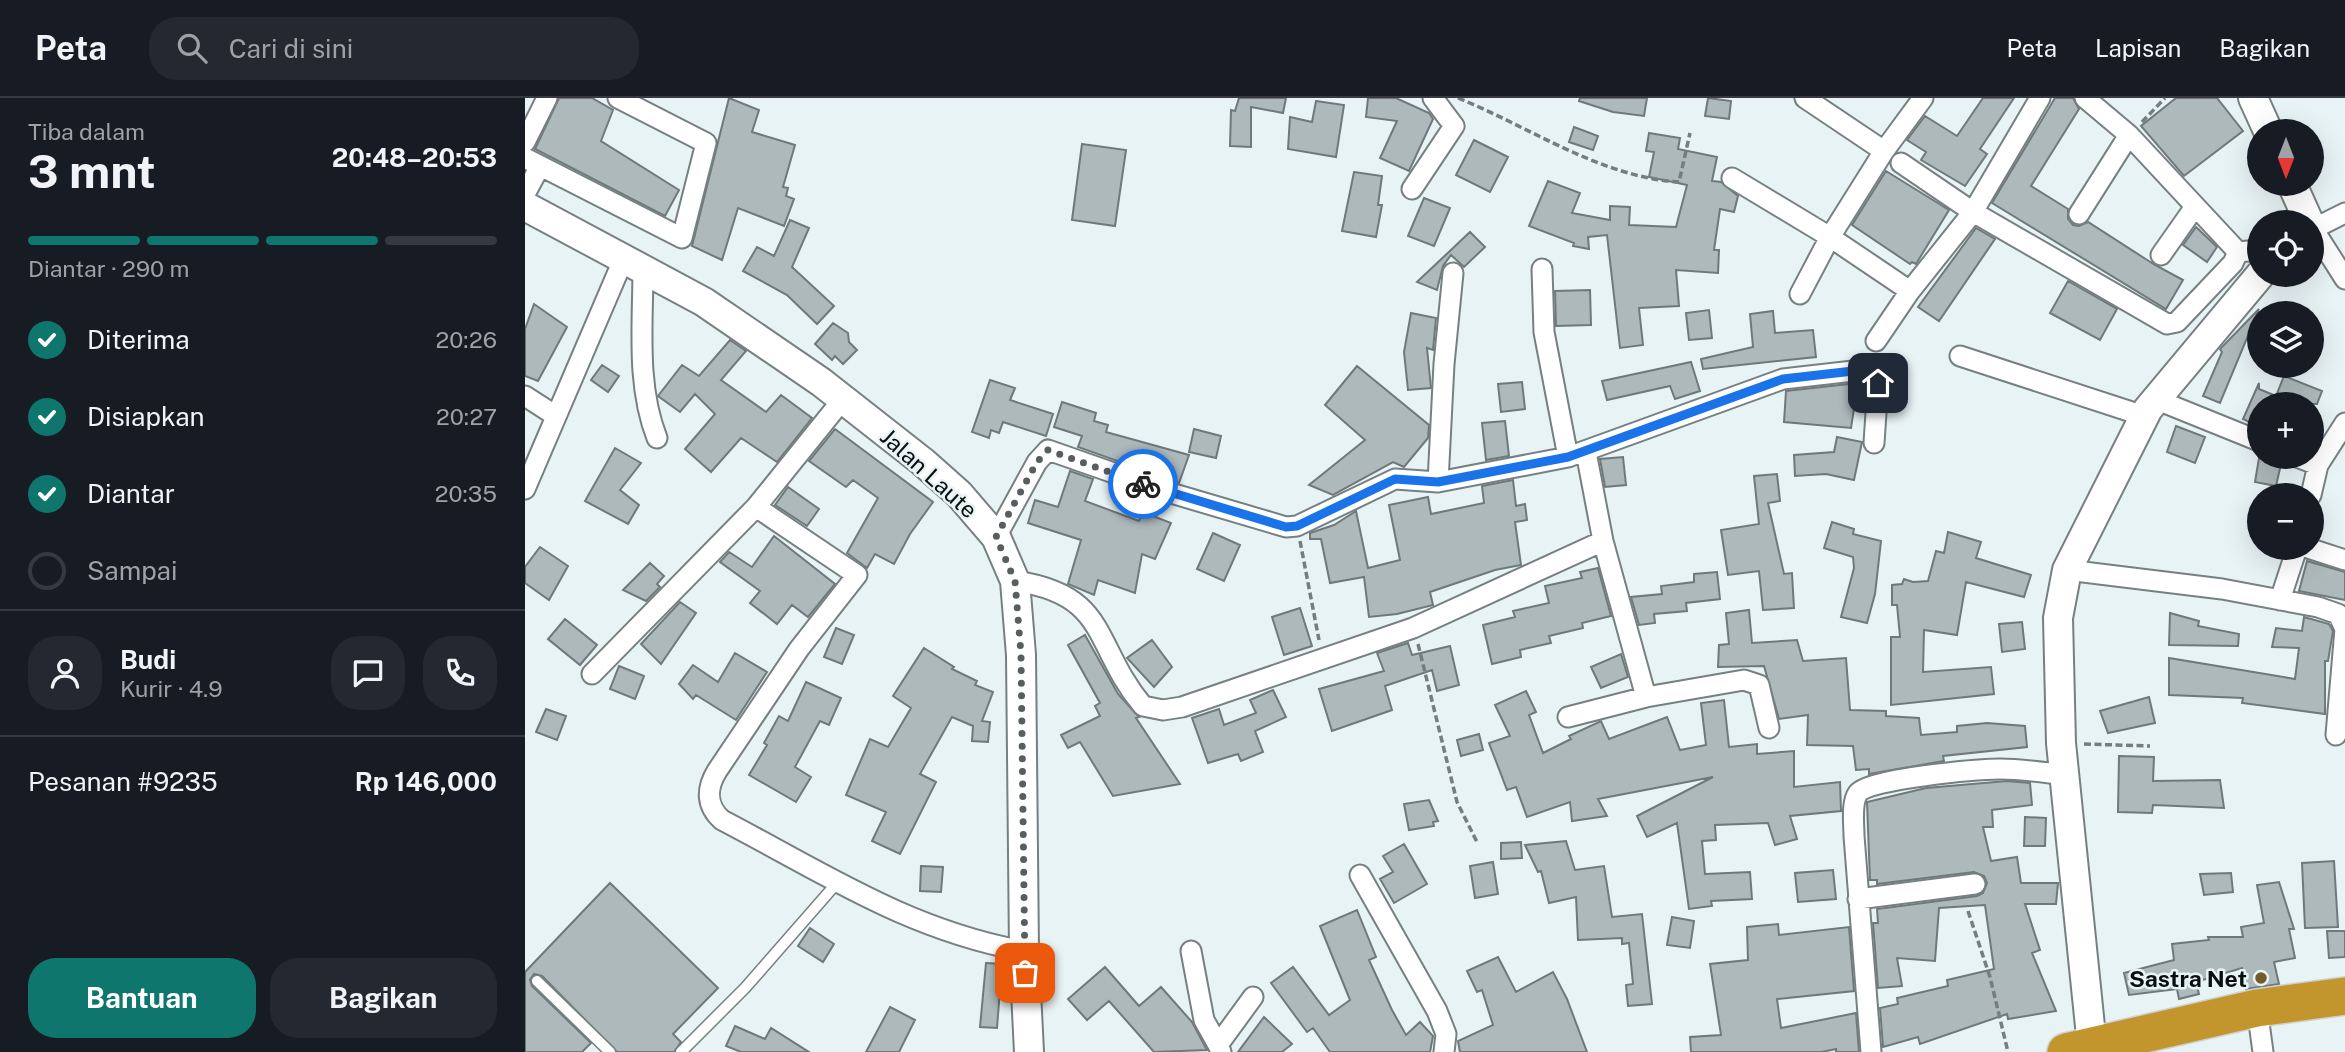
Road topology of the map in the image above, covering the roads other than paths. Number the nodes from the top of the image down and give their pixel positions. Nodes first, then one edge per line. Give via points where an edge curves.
1 (547, 98) edge
2 (618, 98) edge
3 (1433, 98) edge
4 (1805, 98) edge
5 (1923, 98) edge
6 (2040, 98) edge
7 (2085, 98) edge
8 (2253, 98) edge
9 (2263, 119) edge
10 (2129, 135) junction
11 (525, 142) edge
12 (1884, 151) junction
13 (532, 162) edge
14 (1901, 163) dead end
15 (1732, 177) dead end
16 (1412, 189) dead end
17 (525, 194) edge
18 (525, 206) edge
19 (2194, 208) junction
20 (1973, 212) junction
21 (2345, 213) edge
22 (2079, 214) dead end
23 (2324, 221) edge
24 (1830, 237) junction
25 (2324, 244) edge
26 (2247, 251) edge
27 (2238, 252) junction
28 (2161, 255) dead end
29 (633, 263) junction
30 (1542, 269) dead end
31 (1453, 273) dead end
32 (2344, 274) edge
33 (2250, 287) edge
34 (1910, 290) junction
35 (1800, 294) dead end
36 (1876, 341) dead end
37 (1960, 356) dead end
38 (525, 396) edge
39 (843, 399) junction
40 (2149, 408) junction
41 (556, 416) junction
42 (2345, 423) edge
43 (2247, 437) edge
44 (657, 438) dead end
45 (1874, 443) dead end
46 (1577, 454) junction
47 (2324, 456) edge
48 (1438, 482) junction
49 (525, 489) edge
50 (755, 507) junction
51 (996, 537) junction
52 (1603, 541) junction
53 (2324, 553) edge
54 (2293, 560) edge
55 (2345, 560) edge
56 (2067, 570) junction
57 (1015, 581) junction
58 (2280, 600) junction
59 (592, 674) dead end
60 (1646, 696) junction
61 (1568, 717) dead end
62 (1769, 728) dead end
63 (2336, 735) dead end
64 (2064, 775) junction
65 (1360, 875) dead end
66 (836, 884) junction
67 (1975, 884) dead end
68 (1858, 899) junction
69 (1024, 951) junction
70 (1191, 951) dead end
71 (537, 981) dead end
72 (2345, 996) edge
73 (1253, 997) dead end
74 (2257, 1008) junction
75 (1220, 1049) edge
76 (2073, 1050) edge
77 (610, 1052) edge
78 (681, 1052) edge
79 (1029, 1052) edge
80 (1444, 1052) edge
81 (1871, 1052) edge
82 (2263, 1052) edge

1 - 11 street
2 - 13 street via 706,143 682,238
3 - 16 street via 1454,126
4 - 12 street
5 - 12 street
6 - 20 street
7 - 10 street
8 - 9 street
10 - 19 street
10 - 22 street
12 - 24 street
13 - 17 street
14 - 20 street
15 - 24 street
18 - 29 street, Jalan Laute
19 - 27 street
19 - 28 street
20 - 27 street via 2171,325 2233,263
20 - 34 street
21 - 23 street
24 - 34 street
24 - 35 street
25 - 32 street
26 - 27 street
29 - 39 street, Jalan Laute via 704,302
29 - 41 street
29 - 44 street via 644,391
30 - 46 street via 1544,332
31 - 48 street
33 - 40 street
34 - 36 street
37 - 40 street
38 - 41 street
39 - 50 street
39 - 51 street, Jalan Laute via 959,494
40 - 43 street
40 - 56 street
41 - 49 street
42 - 47 street
45 - 46 street via 1877,378 1862,370 1783,379
46 - 48 street
46 - 52 street
48 - 51 street via 1395,479 1297,526 1274,526 1048,450
50 - 59 street
50 - 66 street via 857,575 799,649 717,771 708,798 712,811 722,820
51 - 57 street, Jalan Laute
52 - 57 street via 1413,628 1182,707 1143,706 1078,602
52 - 60 street
53 - 55 street
54 - 58 street
56 - 58 street
56 - 64 street via 2058,618
57 - 69 street, Jalan Laute via 1021,667
58 - 63 street via 2331,611 2343,619
60 - 61 street
60 - 62 street via 1753,681 1763,693
64 - 68 street via 2000,768 1933,774 1863,788 1855,800
64 - 76 street
65 - 80 street via 1437,1011 1446,1034
66 - 69 street via 910,918
66 - 78 lane via 745,988
67 - 68 street
68 - 81 street
69 - 79 street, Jalan Laute
70 - 75 street via 1204,1020
71 - 77 lane
72 - 74 highway
73 - 75 street
74 - 76 highway
74 - 82 street

